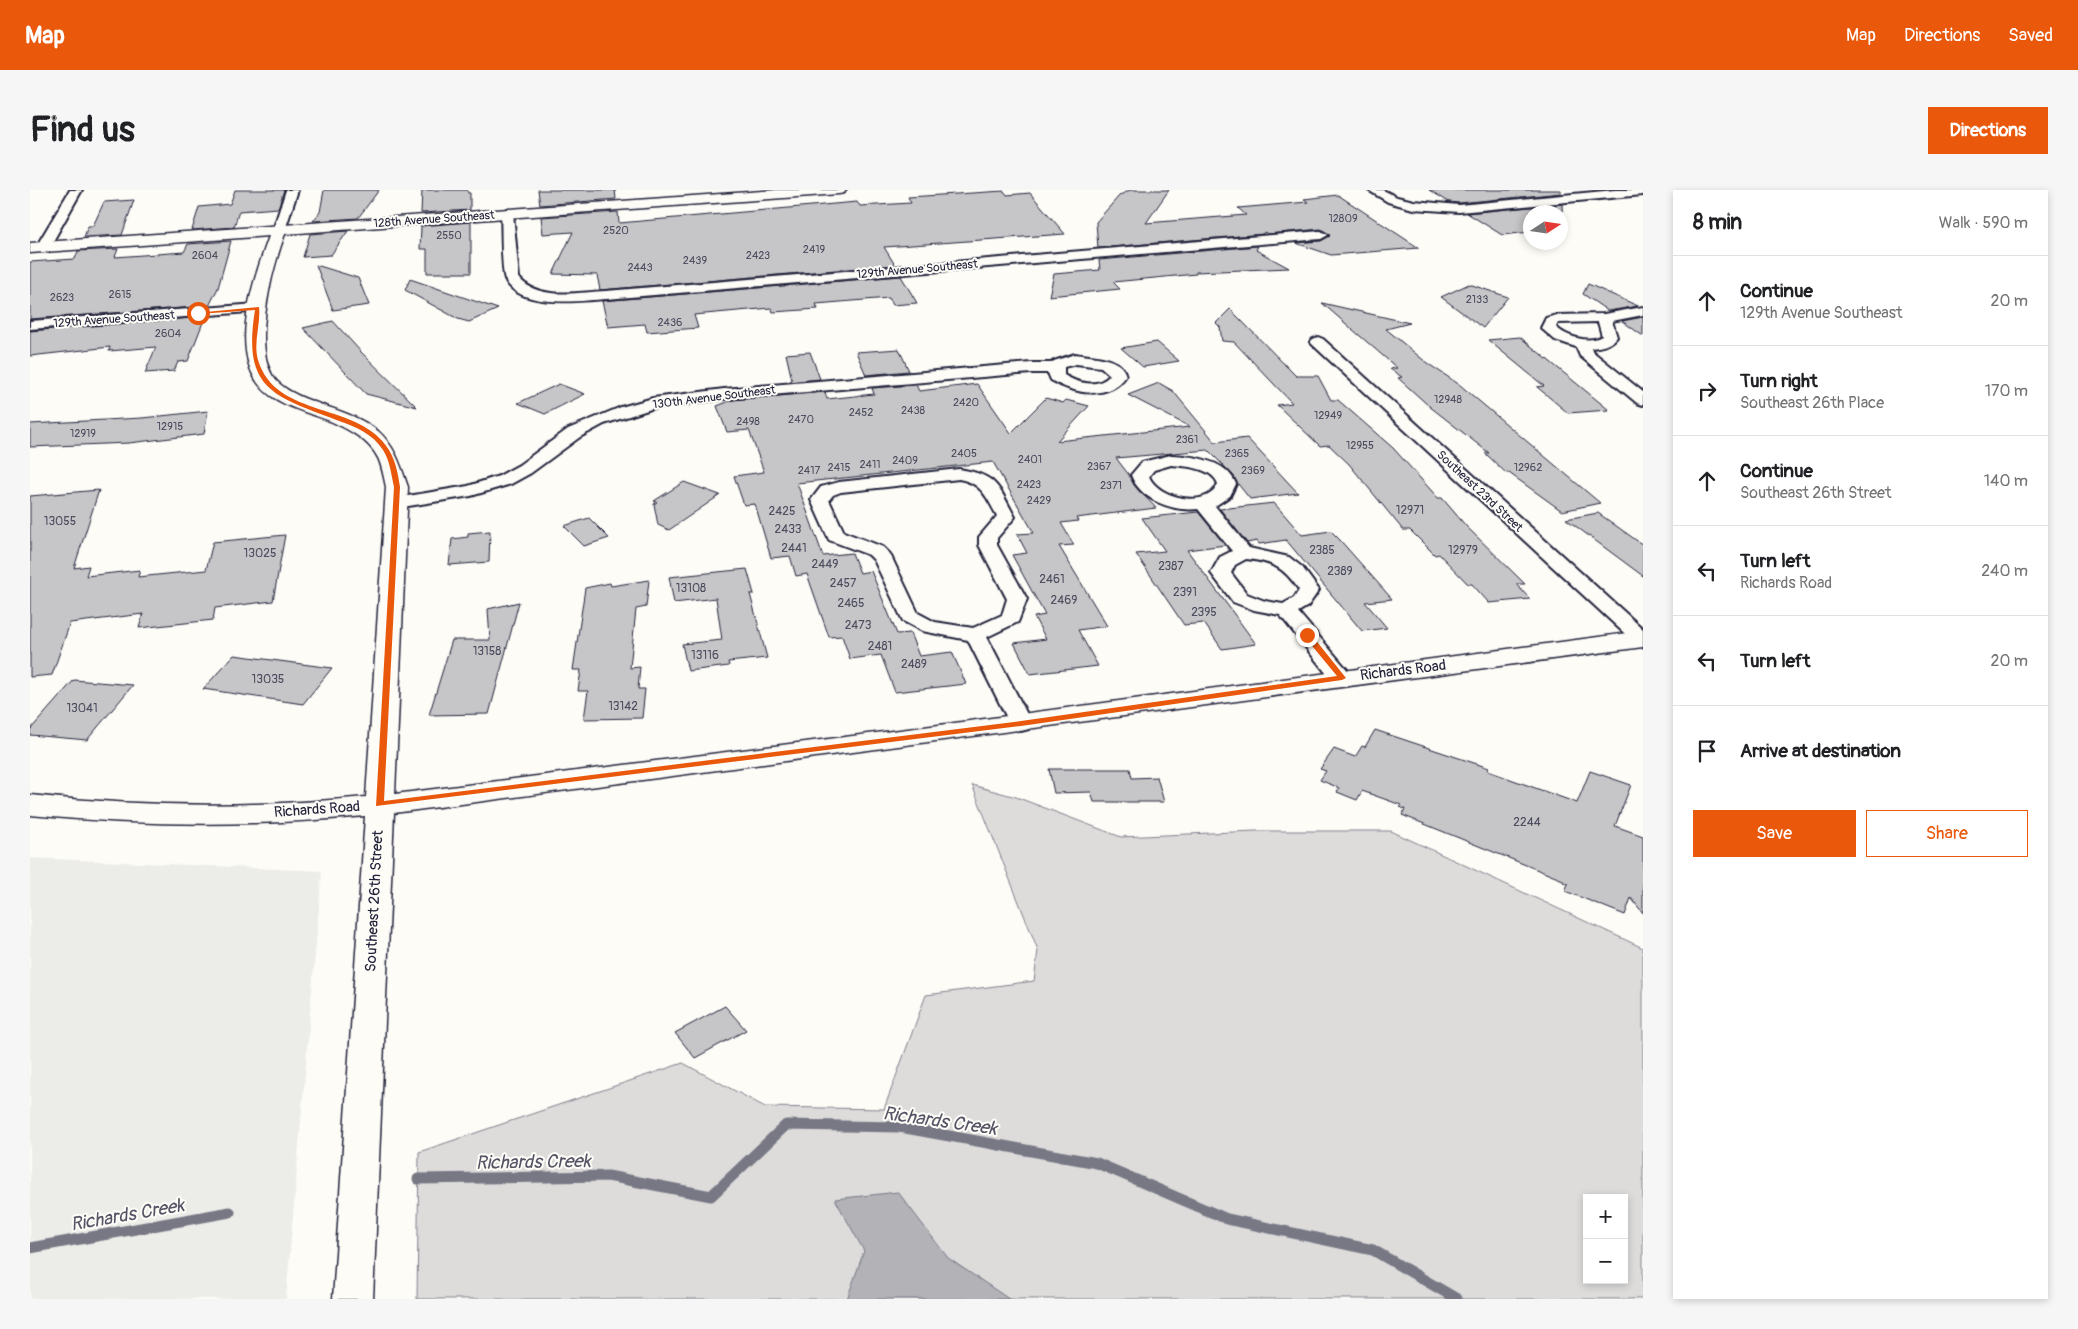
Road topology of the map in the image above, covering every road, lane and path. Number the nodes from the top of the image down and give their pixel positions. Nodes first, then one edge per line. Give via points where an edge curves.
1 (76, 190) edge
2 (292, 190) edge
3 (839, 190) edge
4 (1374, 190) edge
5 (1643, 191) edge
6 (783, 192) edge
7 (507, 213) junction
8 (279, 230) junction
9 (1321, 235) dead end
10 (37, 248) edge
11 (257, 308) junction
12 (1643, 311) edge
13 (1604, 318) junction
14 (30, 325) edge
15 (1318, 342) dead end
16 (1582, 343) junction
17 (1055, 368) dead end
18 (1643, 400) edge
19 (396, 503) junction
20 (1204, 504) dead end
21 (1243, 553) junction
22 (1286, 610) junction
23 (976, 636) junction
24 (1642, 639) edge
25 (1342, 678) junction
26 (1021, 724) junction
27 (379, 804) junction
28 (30, 805) edge
29 (353, 1299) edge

1 - 10 street
2 - 8 street
3 - 6 street, 128th Avenue Southeast
4 - 5 street via 1391,198 1429,207 1476,208
6 - 7 street, 128th Avenue Southeast
7 - 8 street, 128th Avenue Southeast
7 - 9 street, 129th Avenue Southeast via 512,278 516,285 527,293 582,296
8 - 10 street, 128th Avenue Southeast
8 - 11 street, Southeast 26th Street
11 - 14 street, 129th Avenue Southeast
11 - 19 street, Southeast 26th Street via 254,348 260,373 272,388 293,401 360,427 375,438 393,464
12 - 13 street
13 - 16 street via 1610,337 1608,340
13 - 16 street via 1565,319 1548,324 1555,335
15 - 24 street, Southeast 23rd Street
16 - 18 street via 1585,352
17 - 19 street, 130th Avenue Southeast via 724,394 654,403 627,410 574,433 505,480 471,491
19 - 27 street, Southeast 26th Street
20 - 21 street
21 - 22 street via 1228,561 1221,573 1229,586 1240,598
21 - 22 street via 1285,561 1299,575 1309,590 1301,602
22 - 25 street
23 - 23 street via 1012,618 1017,599 988,545 988,537 1006,517 986,481 959,474 839,487 827,492 820,500 836,536 876,551 883,558 910,617 929,627
23 - 26 street
24 - 25 street, Richards Road
25 - 26 street, Richards Road
26 - 27 street, Richards Road
27 - 28 street, Richards Road via 297,812 208,815 135,814
27 - 29 street, Southeast 26th Street

